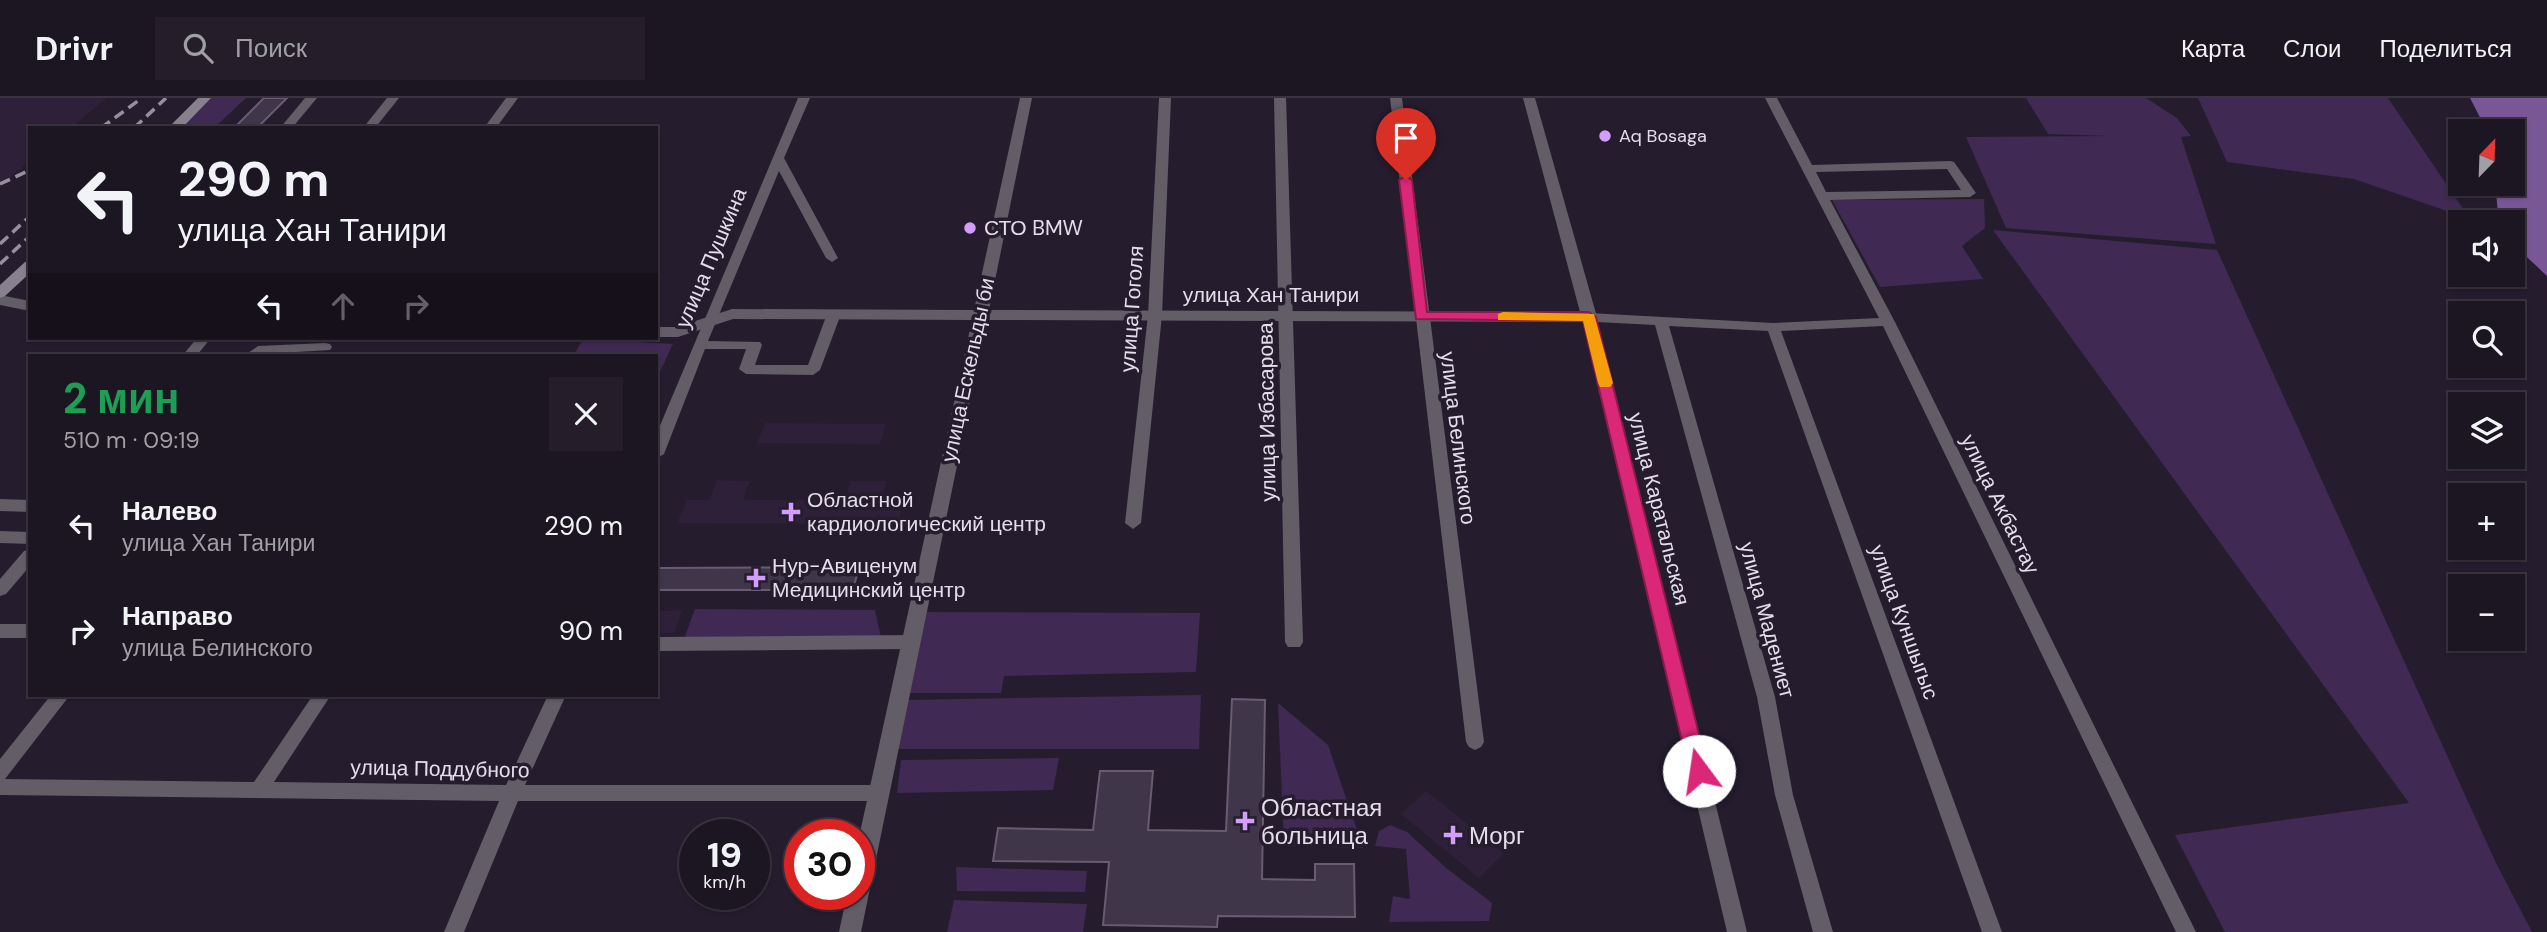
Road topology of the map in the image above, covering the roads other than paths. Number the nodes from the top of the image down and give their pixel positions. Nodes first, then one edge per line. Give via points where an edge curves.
1 (205, 98) edge
2 (311, 98) edge
3 (393, 98) edge
4 (512, 98) edge
5 (804, 98) edge
6 (1026, 98) edge
7 (1166, 98) edge
8 (1280, 98) edge
9 (1396, 98) edge
10 (1529, 98) edge
11 (1770, 98) edge
12 (176, 126) edge
13 (288, 126) edge
14 (371, 126) edge
15 (491, 126) edge
16 (778, 158) junction
17 (1808, 169) junction
18 (1822, 196) junction
19 (832, 258) dead end
20 (28, 267) edge
21 (0, 293) edge
22 (0, 300) edge
23 (28, 306) edge
24 (834, 314) junction
25 (980, 314) junction
26 (1155, 315) junction
27 (1286, 316) junction
28 (1421, 316) junction
29 (1589, 317) junction
30 (709, 321) junction
31 (1661, 321) junction
32 (1888, 322) junction
33 (1773, 327) junction
34 (658, 332) edge
35 (202, 340) edge
36 (699, 345) junction
37 (325, 346) edge
38 (191, 354) edge
39 (253, 354) edge
40 (658, 449) edge
41 (0, 505) edge
42 (28, 506) edge
43 (1133, 523) dead end
44 (0, 537) edge
45 (28, 538) edge
46 (28, 557) edge
47 (0, 590) edge
48 (0, 631) edge
49 (28, 631) edge
50 (911, 642) junction
51 (1294, 642) dead end
52 (658, 645) edge
53 (59, 697) edge
54 (321, 697) edge
55 (556, 697) edge
56 (1475, 741) dead end
57 (0, 773) edge
58 (0, 787) edge
59 (259, 790) junction
60 (512, 793) junction
61 (879, 793) junction
62 (874, 819) edge
63 (855, 910) edge
64 (454, 932) edge
65 (850, 932) edge
66 (1737, 932) edge
67 (1824, 932) edge
68 (1992, 932) edge
69 (2186, 932) edge

1 - 12 main road
2 - 13 street
3 - 14 street
4 - 15 street
5 - 16 street, улица Пушкина
6 - 25 street, улица Ескельды би
7 - 26 street, улица Гоголя
8 - 27 street, улица Избасарова
9 - 28 street, улица Белинского
10 - 29 street, улица Каратальская
11 - 17 street, улица Акбастау
16 - 19 street
16 - 30 street, улица Пушкина
17 - 18 street, улица Акбастау
17 - 18 street via 1950,165 1970,193
18 - 32 street, улица Акбастау
20 - 21 main road
22 - 23 street
24 - 25 street, улица Хан Танири
24 - 30 street, улица Хан Танири via 732,314
24 - 36 street via 813,370 746,369 755,345
25 - 26 street, улица Хан Танири
25 - 50 street, улица Ескельды би
26 - 27 street, улица Хан Танири
26 - 43 street, улица Гоголя
27 - 28 street, улица Хан Танири
27 - 51 street, улица Избасарова
28 - 29 street, улица Хан Танири
28 - 56 street, улица Белинского
29 - 31 street, улица Хан Танири
29 - 66 street, улица Каратальская
30 - 34 street, улица Хан Танири via 678,332
30 - 36 street, улица Пушкина
31 - 33 street, улица Хан Танири
31 - 67 street, улица Мадениет via 1766,697 1784,795
32 - 33 street, улица Хан Танири
32 - 69 street, улица Акбастау
33 - 68 street, улица Куншыгыс
35 - 38 street
36 - 40 street, улица Пушкина
37 - 39 street
41 - 42 street
44 - 45 street
46 - 47 street
48 - 49 street
50 - 52 street
50 - 61 street, улица Ескельды би
53 - 57 street
54 - 59 street
55 - 60 street
58 - 59 street, улица Поддубного
59 - 60 street, улица Поддубного
60 - 61 street, улица Поддубного
60 - 64 street
61 - 62 street, улица Ескельды би
63 - 65 street

